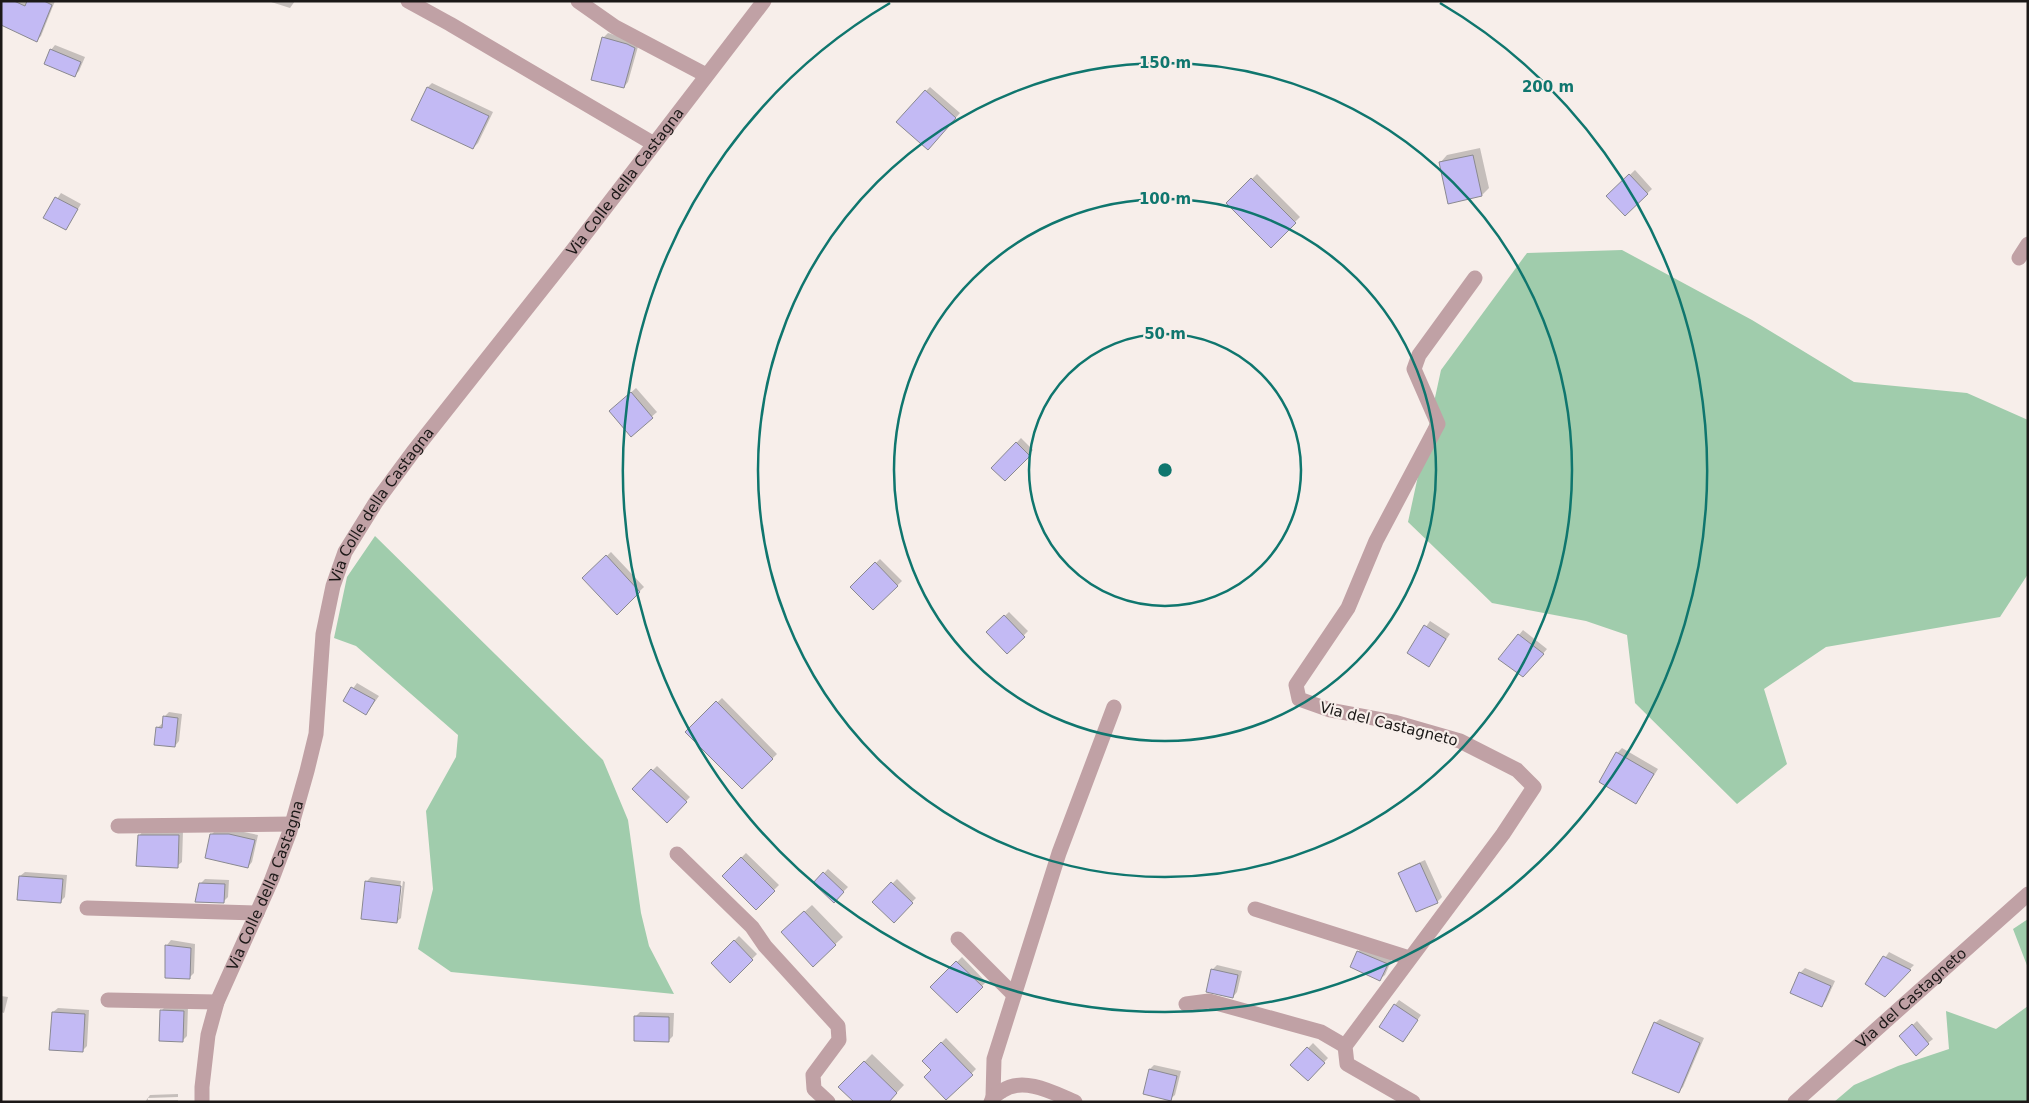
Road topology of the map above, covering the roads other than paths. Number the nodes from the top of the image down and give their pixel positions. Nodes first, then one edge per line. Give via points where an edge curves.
1 (408, 1) edge
2 (578, 1) edge
3 (764, 1) edge
4 (706, 76) junction
5 (654, 144) junction
6 (2028, 244) edge
7 (2019, 258) dead end
8 (1475, 278) dead end
9 (1114, 707) dead end
10 (292, 824) junction
11 (118, 826) dead end
12 (677, 854) dead end
13 (2028, 894) edge
14 (87, 908) dead end
15 (1255, 910) dead end
16 (257, 913) junction
17 (958, 939) dead end
18 (1407, 961) junction
19 (1014, 995) junction
20 (108, 1000) dead end
21 (217, 1002) junction
22 (1186, 1004) dead end
23 (1345, 1046) junction
24 (992, 1099) edge
25 (202, 1102) edge
26 (828, 1102) edge
27 (1075, 1102) edge
28 (1413, 1102) edge
29 (1795, 1102) edge

1 - 5 street
2 - 4 street via 615,27
3 - 4 street, Via Colle della Castagna
4 - 5 street, Via Colle della Castagna
5 - 10 street, Via Colle della Castagna via 413,452 345,552 322,634 316,734
6 - 7 street
8 - 18 street, Via del Castagneto via 1419,355 1414,369 1438,424 1376,541 1348,608 1296,684 1299,699 1330,710 1394,722 1460,741 1517,770 1534,787 1503,834
9 - 19 street via 1059,853
10 - 11 street
10 - 16 street, Via Colle della Castagna
12 - 26 street via 752,927 765,946 838,1026 839,1040 813,1075 814,1089
13 - 29 street, Via del Castagneto
14 - 16 street
15 - 18 street
16 - 21 street, Via Colle della Castagna
17 - 19 street
18 - 23 street, Via del Castagneto
19 - 24 street via 994,1059
20 - 21 street
21 - 25 street, Via Colle della Castagna via 208,1035
22 - 23 street via 1209,1001 1321,1032
23 - 28 street via 1347,1064
24 - 27 street via 1009,1086 1028,1086

